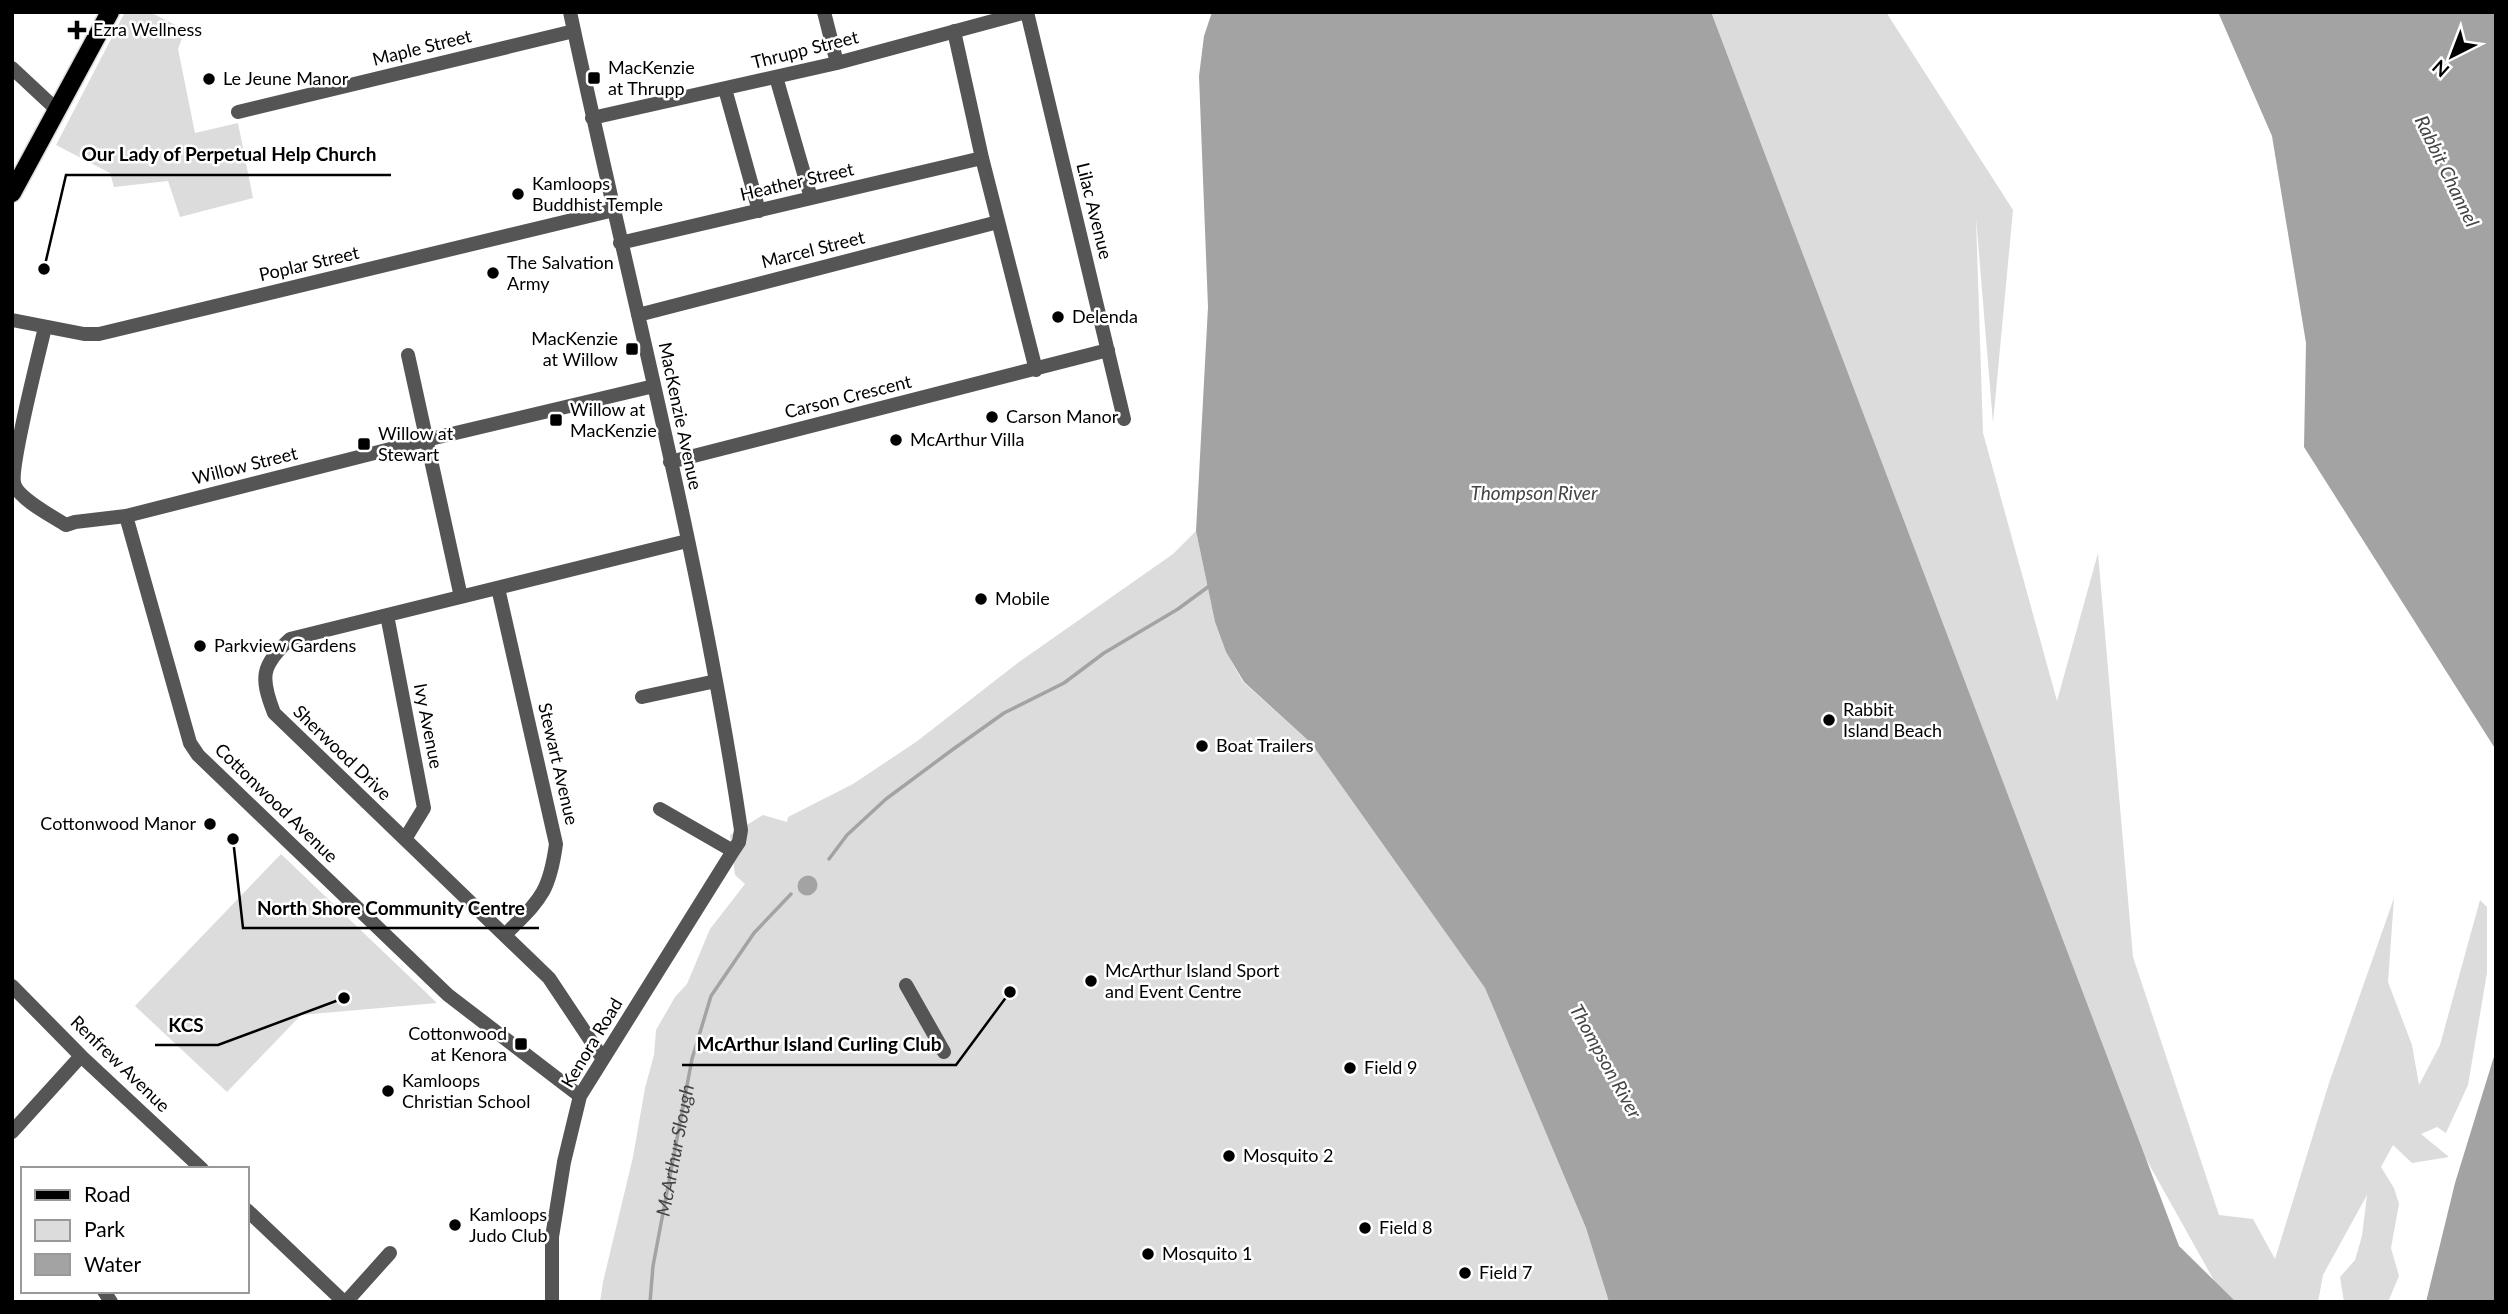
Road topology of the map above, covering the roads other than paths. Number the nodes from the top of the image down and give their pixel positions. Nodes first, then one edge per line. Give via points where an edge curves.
1 (110, 12) edge
2 (570, 12) edge
3 (824, 12) edge
4 (1026, 12) edge
5 (954, 31) junction
6 (574, 32) junction
7 (837, 63) junction
8 (12, 68) edge
9 (776, 77) junction
10 (725, 89) junction
11 (57, 110) junction
12 (238, 112) dead end
13 (592, 118) junction
14 (982, 158) junction
15 (12, 193) edge
16 (811, 198) junction
17 (614, 211) junction
18 (759, 211) junction
19 (998, 222) junction
20 (620, 243) junction
21 (638, 314) junction
22 (12, 320) edge
23 (45, 327) junction
24 (1108, 350) junction
25 (408, 355) dead end
26 (1036, 370) junction
27 (654, 386) junction
28 (1125, 419) dead end
29 (426, 440) junction
30 (670, 462) junction
31 (126, 516) junction
32 (687, 541) junction
33 (498, 588) junction
34 (461, 597) junction
35 (387, 615) junction
36 (716, 681) junction
37 (642, 697) dead end
38 (660, 809) dead end
39 (741, 830) joint
40 (405, 839) junction
41 (733, 851) junction
42 (505, 935) junction
43 (906, 985) dead end
44 (12, 986) edge
45 (944, 1052) dead end
46 (81, 1056) junction
47 (603, 1059) junction
48 (580, 1096) junction
49 (12, 1132) edge
50 (200, 1167) edge
51 (248, 1211) edge
52 (390, 1253) dead end
53 (345, 1302) edge
54 (552, 1302) edge

1 - 11 main road
2 - 6 street, MacKenzie Avenue
3 - 7 street
4 - 5 street, Thrupp Street
4 - 24 street, Lilac Avenue
5 - 7 street, Thrupp Street
5 - 14 street
6 - 12 street, Maple Street
6 - 13 street, MacKenzie Avenue
7 - 9 street, Thrupp Street
8 - 11 street
9 - 10 street, Thrupp Street
9 - 16 street
10 - 13 street, Thrupp Street
10 - 18 street
11 - 15 main road
13 - 17 street, MacKenzie Avenue
14 - 16 street, Heather Street
14 - 19 street
16 - 18 street, Heather Street
17 - 20 street, MacKenzie Avenue
17 - 23 street, Poplar Street via 99,334
18 - 20 street, Heather Street
19 - 21 street, Marcel Street
19 - 26 street
20 - 21 street, MacKenzie Avenue
21 - 27 street, MacKenzie Avenue
22 - 23 street, Poplar Street
23 - 31 street, Willow Street via 13,484 66,526
24 - 26 street, Carson Crescent
24 - 28 street, Lilac Avenue
25 - 29 street
26 - 30 street, Carson Crescent
27 - 29 street, Willow Street
27 - 30 street, MacKenzie Avenue
29 - 31 street, Willow Street
29 - 34 street
30 - 32 street, MacKenzie Avenue
31 - 48 street, Cottonwood Avenue via 190,743 198,755 448,995
32 - 33 street, Sherwood Drive
32 - 36 street, MacKenzie Avenue
33 - 34 street, Sherwood Drive
33 - 42 street, Stewart Avenue via 556,844 552,875 542,896
34 - 35 street, Sherwood Drive
35 - 40 street, Ivy Avenue via 424,808
35 - 40 street, Sherwood Drive via 290,639 272,656 265,690 274,713
36 - 37 street
36 - 39 street, MacKenzie Avenue
38 - 41 street
39 - 41 street, Kenora Road
40 - 42 street, Sherwood Drive
41 - 47 street, Kenora Road
42 - 47 street, Sherwood Drive via 549,978
43 - 45 street
44 - 46 street, Renfrew Avenue
46 - 49 street
46 - 50 street, Renfrew Avenue
47 - 48 street, Kenora Road
48 - 54 street, Kenora Road via 552,1237
51 - 53 street
52 - 53 street

